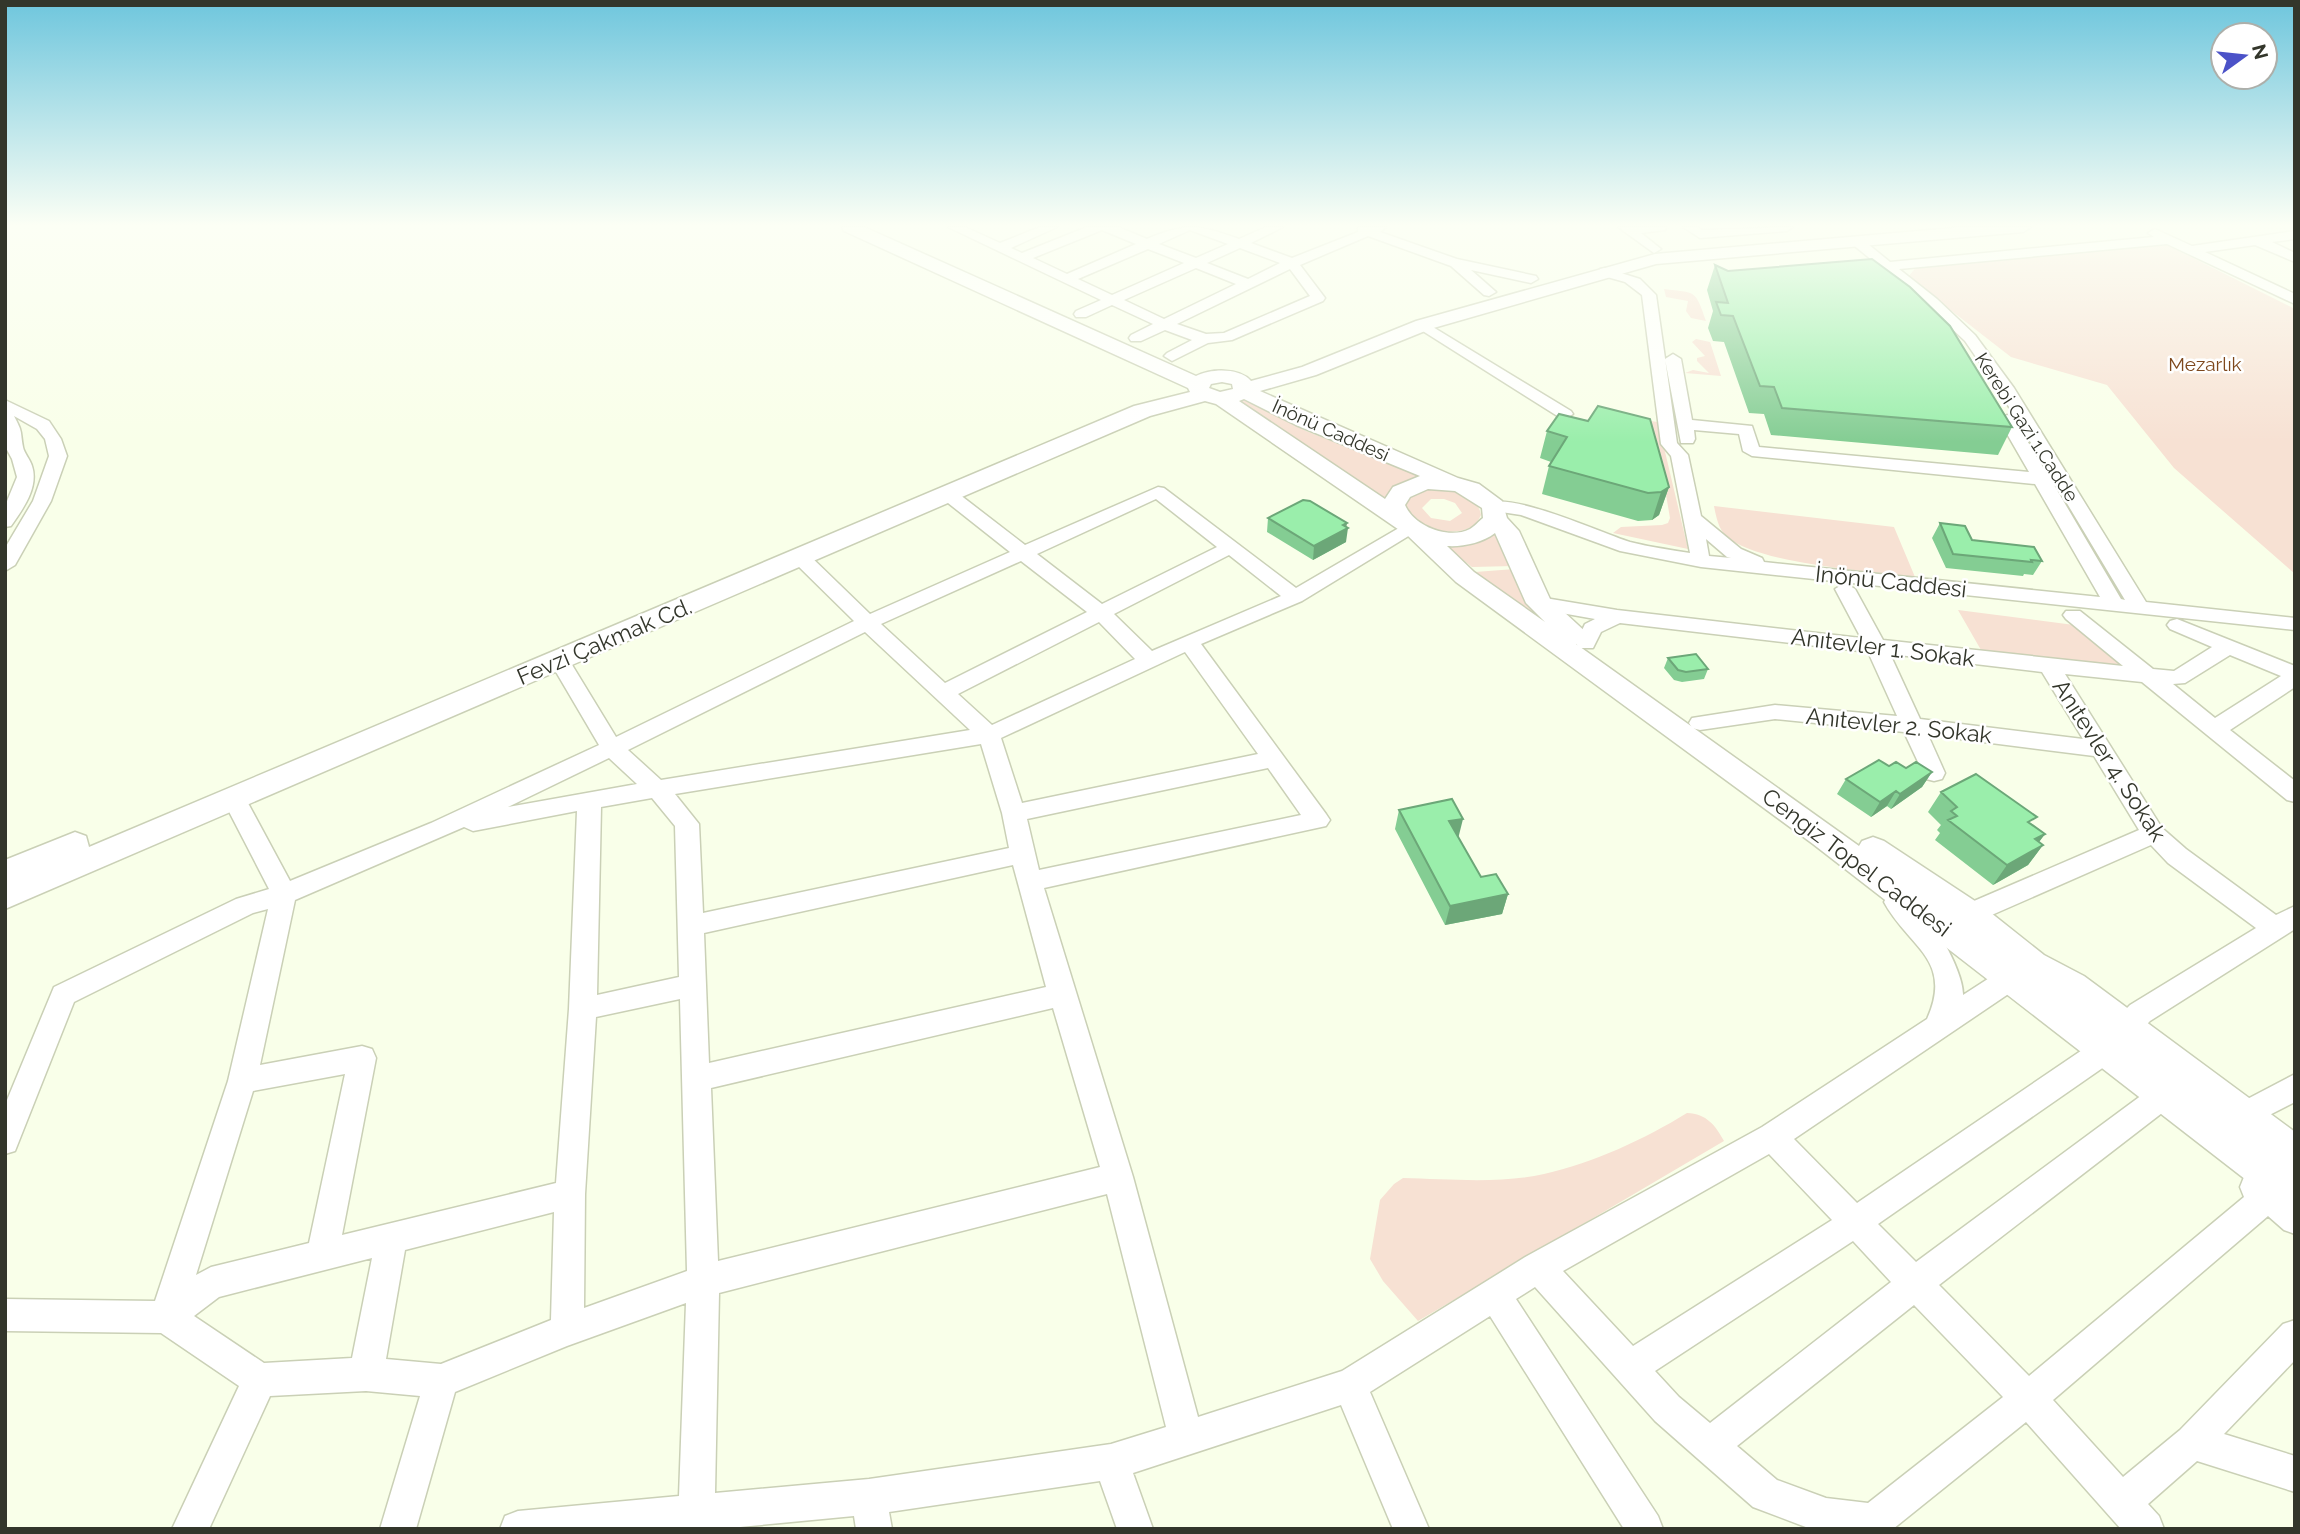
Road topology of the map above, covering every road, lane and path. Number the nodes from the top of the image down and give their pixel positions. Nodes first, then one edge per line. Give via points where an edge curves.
1 (1007, 299) edge
2 (1047, 299) edge
3 (1109, 299) edge
4 (1115, 299) edge
5 (1219, 299) edge
6 (1317, 299) edge
7 (1465, 299) edge
8 (1515, 299) edge
9 (1649, 299) edge
10 (1660, 299) edge
11 (1913, 299) edge
12 (1928, 299) edge
13 (1112, 300) junction
14 (1082, 314) junction
15 (1164, 324) junction
16 (1423, 326) junction
17 (1136, 338) junction
18 (1205, 339) junction
19 (1172, 356) junction
20 (1146, 362) junction
21 (1309, 371) junction
22 (1219, 387) junction
23 (1132, 400) junction
24 (5, 405) edge
25 (1565, 414) edge
26 (1304, 420) junction
27 (8, 424) edge
28 (1685, 424) junction
29 (31, 443) edge
30 (1679, 455) junction
31 (2042, 479) junction
32 (2063, 481) junction
33 (1458, 484) junction
34 (949, 495) junction
35 (1495, 514) junction
36 (1691, 517) junction
37 (5, 522) edge
38 (1409, 526) junction
39 (1231, 547) junction
40 (1024, 554) junction
41 (801, 558) junction
42 (1701, 561) junction
43 (5, 565) edge
44 (1770, 569) junction
45 (1845, 589) junction
46 (1294, 597) junction
47 (1539, 603) junction
48 (2114, 604) junction
49 (2139, 606) junction
50 (1101, 613) junction
51 (2073, 615) junction
52 (1617, 616) junction
53 (867, 624) junction
54 (2295, 624) edge
55 (2177, 625) junction
56 (2295, 636) edge
57 (1189, 642) junction
58 (1586, 643) junction
59 (1876, 646) junction
60 (2227, 648) junction
61 (559, 660) junction
62 (1150, 661) junction
63 (2049, 666) junction
64 (2150, 676) junction
65 (2295, 676) edge
66 (944, 692) junction
67 (1700, 723) junction
68 (1912, 725) junction
69 (2216, 728) junction
70 (989, 735) junction
71 (612, 748) junction
72 (2099, 749) junction
73 (1273, 759) junction
74 (2295, 766) edge
75 (1934, 773) edge
76 (2274, 778) junction
77 (659, 791) junction
78 (2295, 794) edge
79 (234, 798) junction
80 (589, 800) junction
81 (1014, 813) junction
82 (439, 829) junction
83 (2154, 834) junction
84 (1824, 836) junction
85 (1023, 854) junction
86 (5, 873) edge
87 (1031, 881) junction
88 (284, 894) junction
89 (5, 896) edge
90 (1969, 914) junction
91 (2285, 922) edge
92 (689, 926) junction
93 (2021, 971) junction
94 (691, 985) junction
95 (1062, 995) junction
96 (583, 1009) junction
97 (1938, 1025) junction
98 (2107, 1045) junction
99 (695, 1079) junction
100 (242, 1080) junction
101 (2295, 1087) edge
102 (2152, 1104) junction
103 (2244, 1115) junction
104 (1772, 1136) junction
105 (5, 1141) edge
106 (2295, 1155) edge
107 (1118, 1177) junction
108 (570, 1194) junction
109 (2281, 1195) edge
110 (2295, 1219) edge
111 (1854, 1223) junction
112 (392, 1237) junction
113 (323, 1253) junction
114 (1538, 1267) junction
115 (703, 1281) junction
116 (1914, 1284) junction
117 (1495, 1295) junction
118 (5, 1315) edge
119 (166, 1317) junction
120 (567, 1330) junction
121 (2295, 1336) edge
122 (1629, 1368) junction
123 (366, 1374) junction
124 (260, 1380) junction
125 (440, 1381) junction
126 (1350, 1385) junction
127 (2028, 1399) junction
128 (1186, 1436) junction
129 (2192, 1442) junction
130 (1709, 1446) junction
131 (1111, 1462) junction
132 (2295, 1474) edge
133 (2122, 1502) junction
134 (697, 1513) junction
135 (872, 1513) edge
136 (190, 1529) edge
137 (398, 1529) edge
138 (518, 1529) edge
139 (1135, 1529) edge
140 (1410, 1529) edge
141 (1645, 1529) edge
142 (2146, 1529) edge

1 - 20 main road, İnönü Caddesi
2 - 14 main road, İnönü Caddesi
3 - 13 street
4 - 13 street
5 - 15 street
6 - 18 street via 1227,337
7 - 22 main road via 1403,316 1307,357
8 - 16 main road
9 - 30 street via 1669,444
10 - 28 street
11 - 31 street, Kerebi Gazi 1.Cadde via 1954,338
12 - 32 street, Kerebi Gazi 1.Cadde via 1970,338
13 - 14 street
13 - 15 street
14 - 17 main road, İnönü Caddesi
15 - 17 street
15 - 18 street
16 - 21 main road
16 - 25 street
17 - 19 main road, İnönü Caddesi
18 - 19 street
19 - 22 main road, İnönü Caddesi
20 - 22 main road, İnönü Caddesi
20 - 23 main road via 1158,377 1155,386
21 - 22 main road
21 - 26 main road via 1288,387 1288,403
22 - 23 main road, Fevzi Çakmak Cd. via 1177,387
22 - 26 main road, İnönü Caddesi
22 - 34 main road, Fevzi Çakmak Cd. via 1142,411
22 - 38 main road, İnönü Caddesi
23 - 86 main road, Fevzi Çakmak Cd.
24 - 29 street via 43,425
26 - 33 main road, İnönü Caddesi
27 - 29 street
27 - 29 street
28 - 30 street via 1689,448
28 - 31 street via 1746,430 1752,451
29 - 37 street via 26,481
29 - 43 street via 58,456 42,500
30 - 36 street
31 - 32 street
31 - 48 street, Kerebi Gazi 1.Cadde
32 - 49 street, Kerebi Gazi 1.Cadde
33 - 35 main road, İnönü Caddesi via 1486,497
33 - 38 main road via 1425,482 1400,491 1392,509
34 - 40 street
34 - 41 main road, Fevzi Çakmak Cd.
35 - 38 main road via 1490,528 1466,538 1449,539
35 - 42 street, İnönü Caddesi via 1524,509 1627,547
35 - 45 street, İnönü Caddesi via 1621,557 1691,571
35 - 47 main road, Cengiz Topel Caddesi
36 - 42 street
36 - 44 street via 1734,554
38 - 46 street
38 - 84 main road, Cengiz Topel Caddesi via 1465,577
39 - 40 street via 1158,492
39 - 46 street
39 - 50 street
40 - 50 street
40 - 53 street
41 - 53 street
41 - 61 main road, Fevzi Çakmak Cd.
42 - 44 street, İnönü Caddesi
44 - 48 street, İnönü Caddesi
45 - 51 street, İnönü Caddesi
45 - 59 street
46 - 57 street
47 - 52 street, Anıtevler 1. Sokak
47 - 58 main road, Cengiz Topel Caddesi
48 - 49 street, İnönü Caddesi
49 - 54 street, İnönü Caddesi
50 - 62 street
50 - 66 street
51 - 55 street, İnönü Caddesi
51 - 64 street
52 - 58 street via 1592,628
52 - 59 street, Anıtevler 1. Sokak
53 - 66 street
53 - 71 street
55 - 56 street, İnönü Caddesi
55 - 60 street
57 - 62 street
57 - 73 street
58 - 67 main road, Cengiz Topel Caddesi
59 - 63 street, Anıtevler 1. Sokak
59 - 68 street
60 - 64 street, Anıtevler 1. Sokak via 2178,678
60 - 65 street
61 - 71 street
61 - 79 main road, Fevzi Çakmak Cd.
62 - 70 street
63 - 64 street, Anıtevler 1. Sokak
63 - 72 street, Anıtevler 4. Sokak
64 - 69 street
65 - 69 street
66 - 70 street
67 - 68 street, Anıtevler 2. Sokak via 1775,712
67 - 90 main road, Cengiz Topel Caddesi
68 - 72 street, Anıtevler 2. Sokak
68 - 75 street
69 - 76 street
70 - 77 street
70 - 81 street
71 - 77 street
71 - 82 street
72 - 83 street, Anıtevler 4. Sokak
73 - 81 street
73 - 87 street via 1318,820
74 - 76 street
76 - 78 street
77 - 80 street
77 - 92 street via 687,824
79 - 88 street
79 - 89 main road, Fevzi Çakmak Cd.
80 - 82 street
80 - 96 street
81 - 85 street
82 - 88 street
83 - 90 street
83 - 91 street, Anıtevler 4. Sokak via 2177,856
84 - 93 main road, Cengiz Topel Caddesi
84 - 97 street via 1901,906 1941,959 1950,992
85 - 87 street
85 - 92 street
87 - 95 street
88 - 100 street
88 - 105 street via 245,906 64,995
90 - 93 main road, Cengiz Topel Caddesi
91 - 98 street via 2140,1013
92 - 94 street
93 - 97 street
93 - 98 main road, Cengiz Topel Caddesi
94 - 96 street
94 - 99 street
95 - 99 street
95 - 107 street
96 - 108 street
97 - 104 street
98 - 102 street
98 - 103 main road, Cengiz Topel Caddesi
98 - 109 main road, Cengiz Topel Caddesi
98 - 111 street
99 - 115 street
100 - 113 street via 362,1058
100 - 119 street
101 - 103 street
102 - 109 street
102 - 116 street
103 - 106 main road, Cengiz Topel Caddesi
104 - 111 street
104 - 114 street
107 - 115 street
107 - 128 street
108 - 112 street
108 - 120 street
109 - 110 street
109 - 127 street
111 - 116 street
111 - 122 street
112 - 113 street
112 - 123 street
113 - 119 street via 211,1283
114 - 117 street
114 - 122 street
115 - 120 street
115 - 134 street
116 - 127 street
116 - 130 street
117 - 126 street
117 - 141 street
118 - 119 street
119 - 124 street
120 - 125 street
121 - 129 street
122 - 130 street
123 - 124 street
123 - 125 street
124 - 136 street
125 - 137 street
126 - 128 street
126 - 140 street
127 - 130 street via 1873,1522 1826,1516 1766,1494
127 - 133 street
128 - 131 street
129 - 132 street
129 - 133 street
131 - 135 street
131 - 139 street
133 - 142 street
134 - 135 street
134 - 138 street

